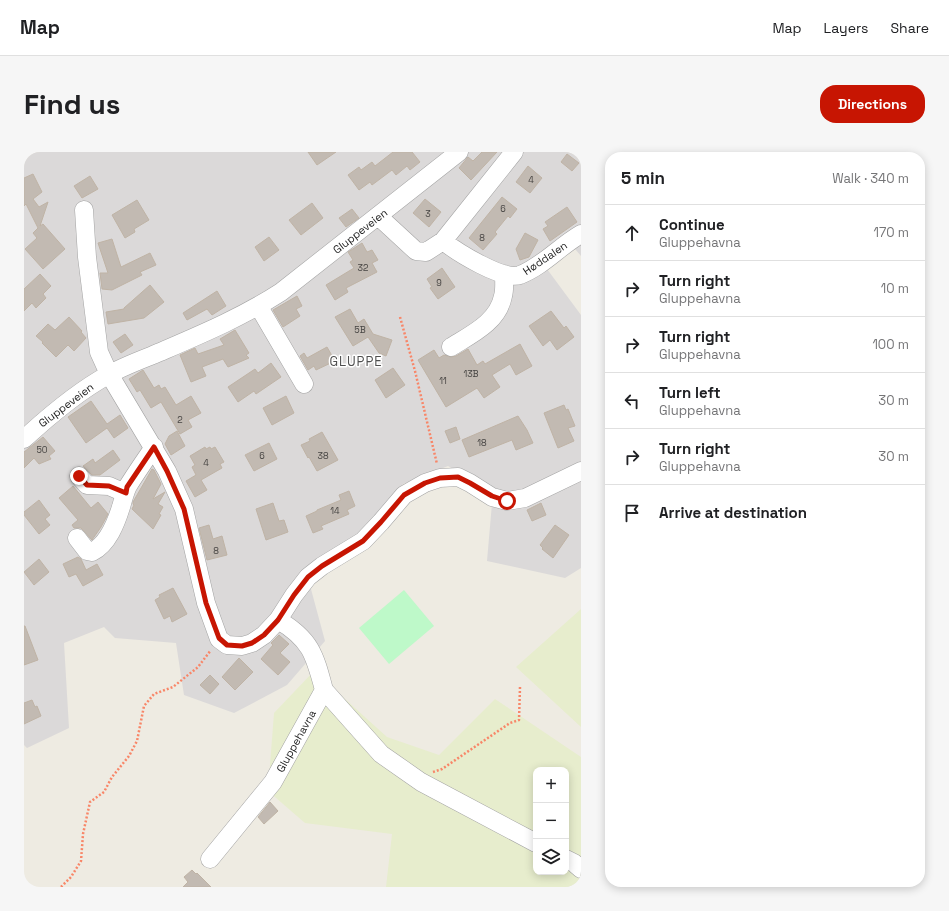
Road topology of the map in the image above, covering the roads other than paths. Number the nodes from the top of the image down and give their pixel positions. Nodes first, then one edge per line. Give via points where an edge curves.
1 (459, 152) edge
2 (514, 152) edge
3 (84, 210) dead end
4 (378, 216) junction
5 (581, 234) edge
6 (443, 241) junction
7 (504, 274) junction
8 (259, 307) junction
9 (451, 347) dead end
10 (109, 374) junction
11 (304, 384) dead end
12 (24, 439) edge
13 (154, 447) junction
14 (581, 471) edge
15 (79, 476) dead end
16 (126, 493) junction
17 (77, 538) dead end
18 (278, 620) junction
19 (324, 690) junction
20 (533, 841) edge
21 (210, 859) dead end
22 (569, 860) edge
23 (581, 869) edge

1 - 4 street, Gluppeveien
2 - 6 street
3 - 10 street via 99,352
4 - 6 street via 416,252 426,252
4 - 8 street, Gluppeveien
5 - 7 street, Høddalen via 534,268 518,276
6 - 7 street, Høddalen via 485,267
7 - 9 street via 503,296 495,315 479,330
8 - 10 street, Gluppeveien
8 - 11 street
10 - 12 street, Gluppeveien via 54,412
10 - 13 street
13 - 16 street via 127,487
13 - 18 street via 184,509 206,603 219,638 227,645 247,645 264,635
14 - 18 street via 525,498 507,501 492,496 458,477 440,478 425,483 404,495 363,541 308,577
15 - 16 street via 87,485 109,486
16 - 17 street via 112,529 96,550 87,551
18 - 19 street via 289,626 308,644
19 - 20 street via 381,754 421,782
19 - 21 street, Gluppehavna via 273,782
22 - 23 street

